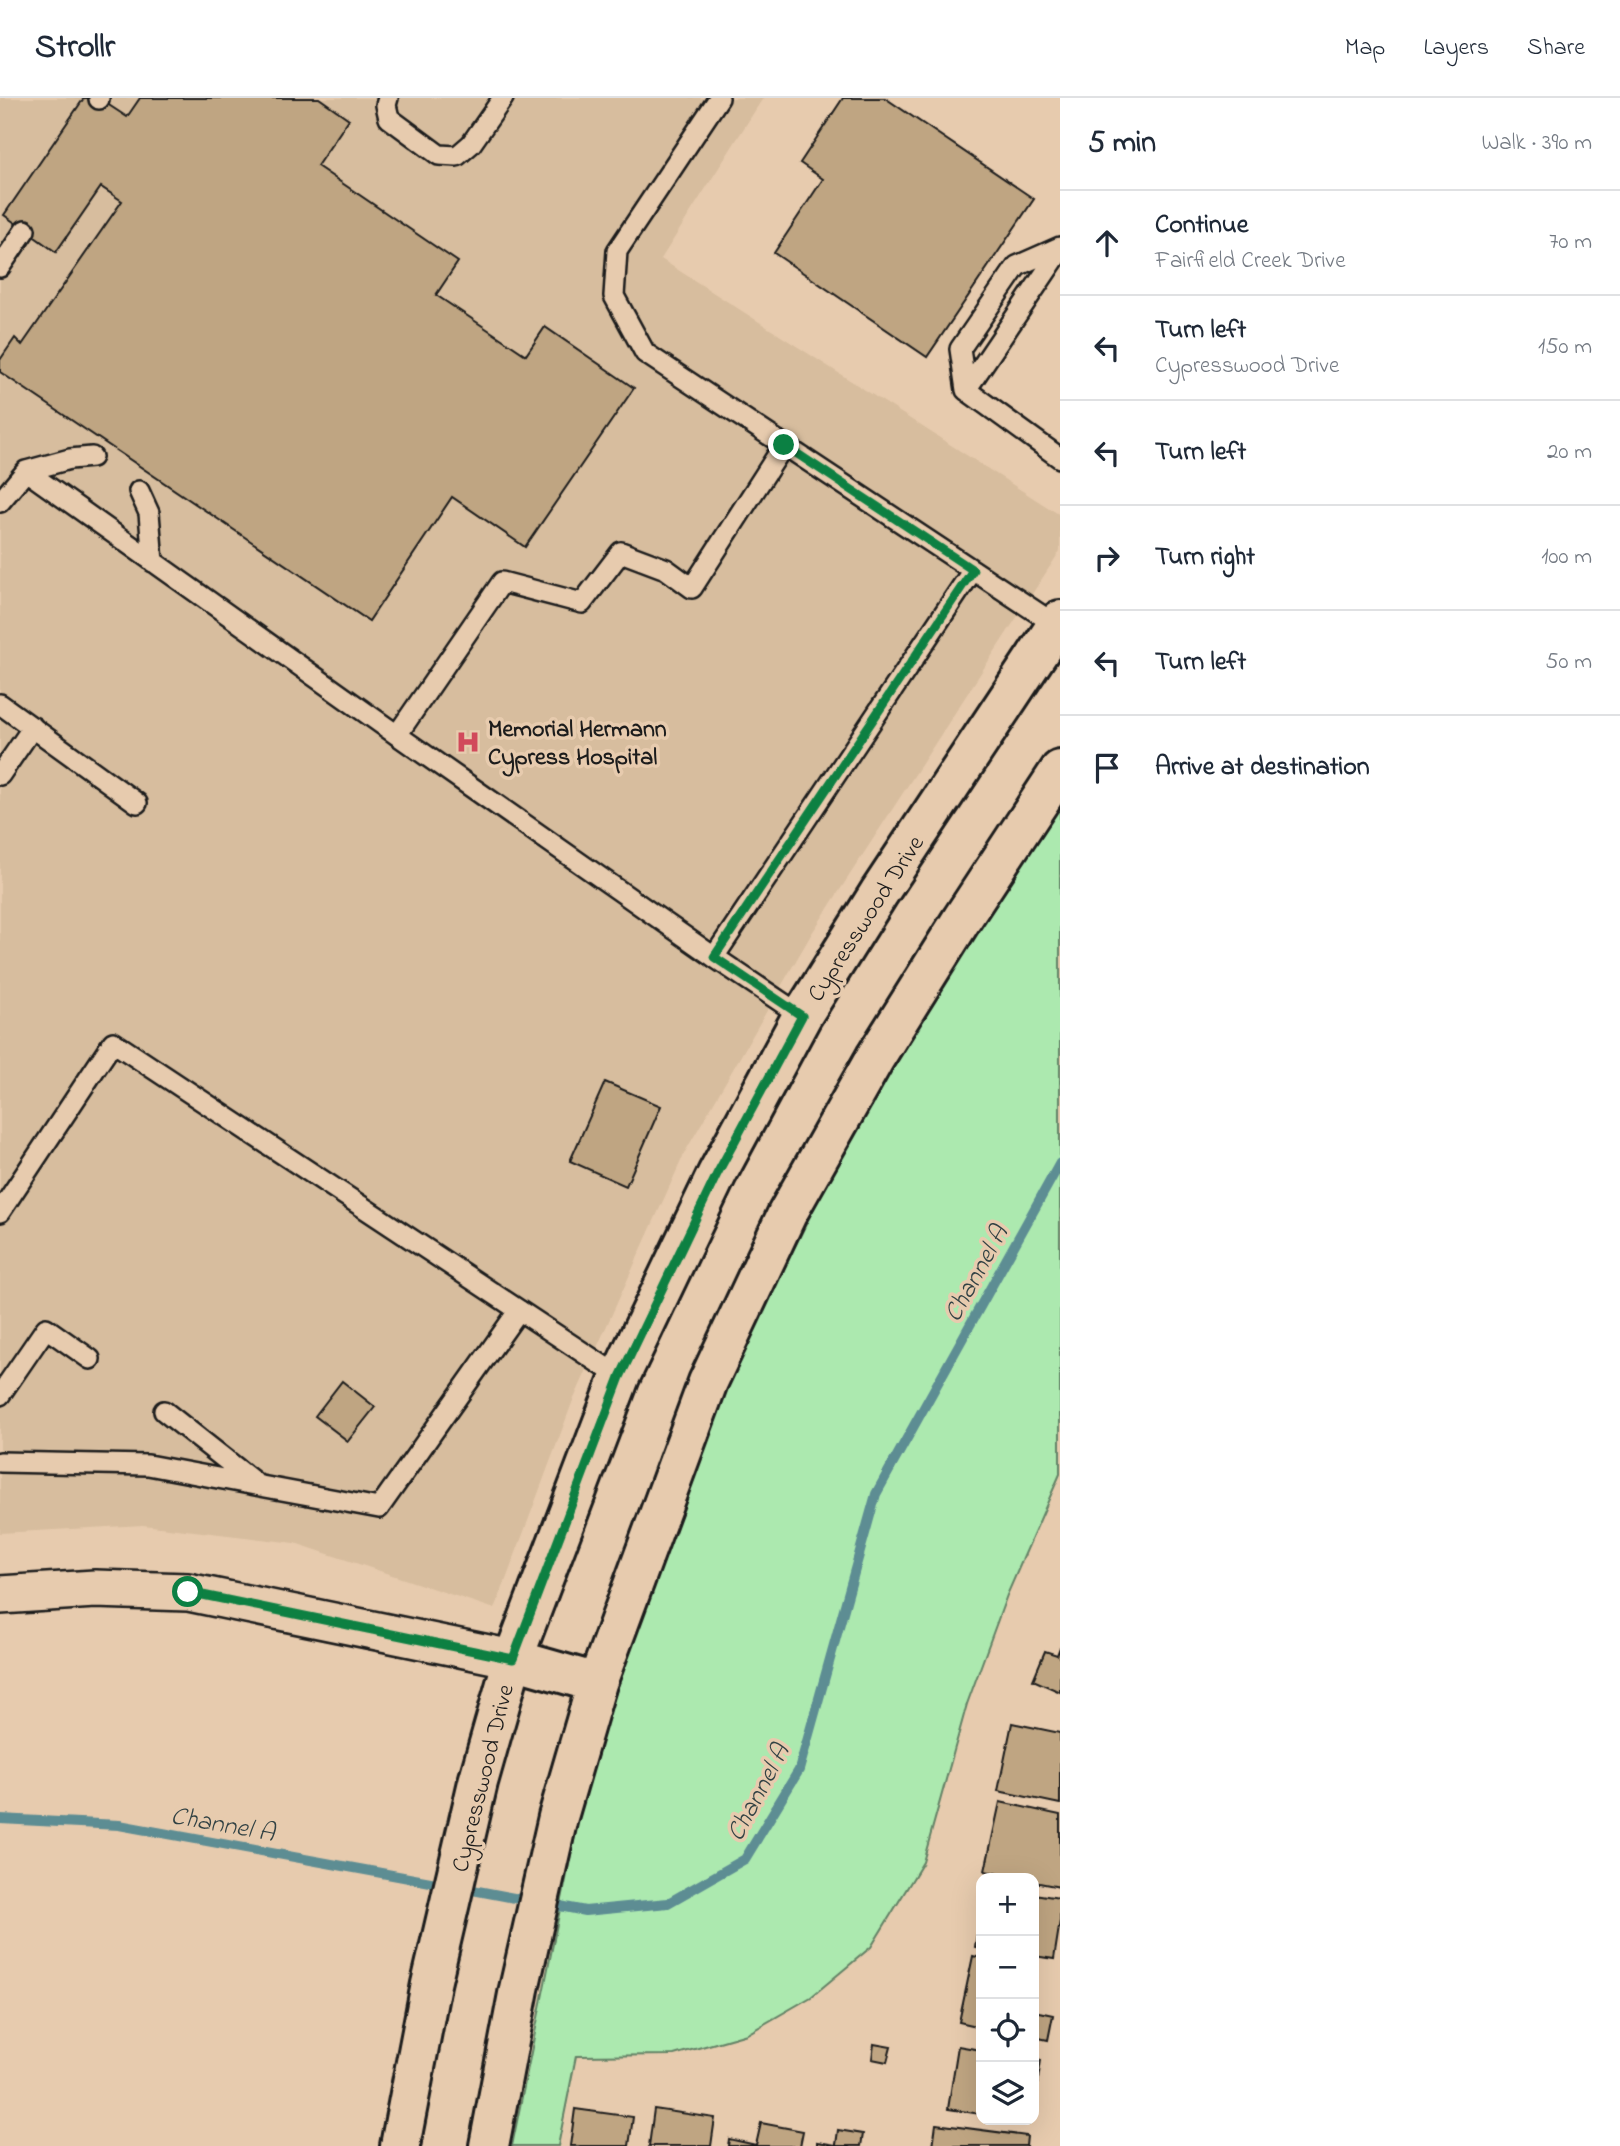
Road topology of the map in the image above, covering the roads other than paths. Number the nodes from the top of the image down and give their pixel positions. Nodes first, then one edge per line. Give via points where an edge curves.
1 (388, 98) edge
2 (503, 98) edge
3 (719, 98) edge
4 (25, 230) dead end
5 (1060, 249) edge
6 (0, 267) edge
7 (966, 390) junction
8 (784, 445) junction
9 (92, 457) dead end
10 (1060, 458) edge
11 (26, 471) junction
12 (139, 491) dead end
13 (0, 502) edge
14 (153, 562) junction
15 (973, 570) junction
16 (1059, 624) edge
17 (0, 704) edge
18 (33, 727) junction
19 (397, 735) junction
20 (1060, 770) edge
21 (0, 775) edge
22 (137, 803) dead end
23 (714, 957) junction
24 (802, 1016) junction
25 (0, 1212) edge
26 (519, 1310) junction
27 (90, 1359) dead end
28 (620, 1377) junction
29 (0, 1395) edge
30 (164, 1411) dead end
31 (0, 1462) edge
32 (256, 1484) junction
33 (0, 1595) edge
34 (513, 1659) junction
35 (597, 1684) junction
36 (400, 2146) edge
37 (489, 2146) edge

1 - 2 lane via 389,118 439,155 457,156 471,144
3 - 8 lane via 617,251 614,296 645,353
4 - 6 lane
5 - 7 lane
5 - 7 lane via 1017,266 960,349
7 - 10 lane
8 - 15 lane
8 - 19 lane via 692,588 666,569 621,552 582,603 502,582
9 - 11 lane
11 - 13 lane
11 - 14 lane
12 - 14 lane via 149,513
14 - 19 lane
15 - 16 lane
15 - 23 lane
16 - 24 main road, Cypresswood Drive
17 - 18 lane
18 - 21 lane
18 - 22 lane
19 - 23 lane
20 - 35 main road via 883,1046 787,1214 708,1381
23 - 24 lane
24 - 28 main road, Cypresswood Drive via 717,1174
25 - 26 lane via 113,1042
26 - 28 lane
26 - 32 lane via 379,1508
27 - 29 lane via 46,1328
28 - 34 main road, Cypresswood Drive
30 - 32 lane
31 - 32 lane via 149,1465
33 - 34 street via 94,1589 188,1592
34 - 35 main road
34 - 36 main road, Cypresswood Drive via 478,1782 431,1984
35 - 37 main road via 558,1817

